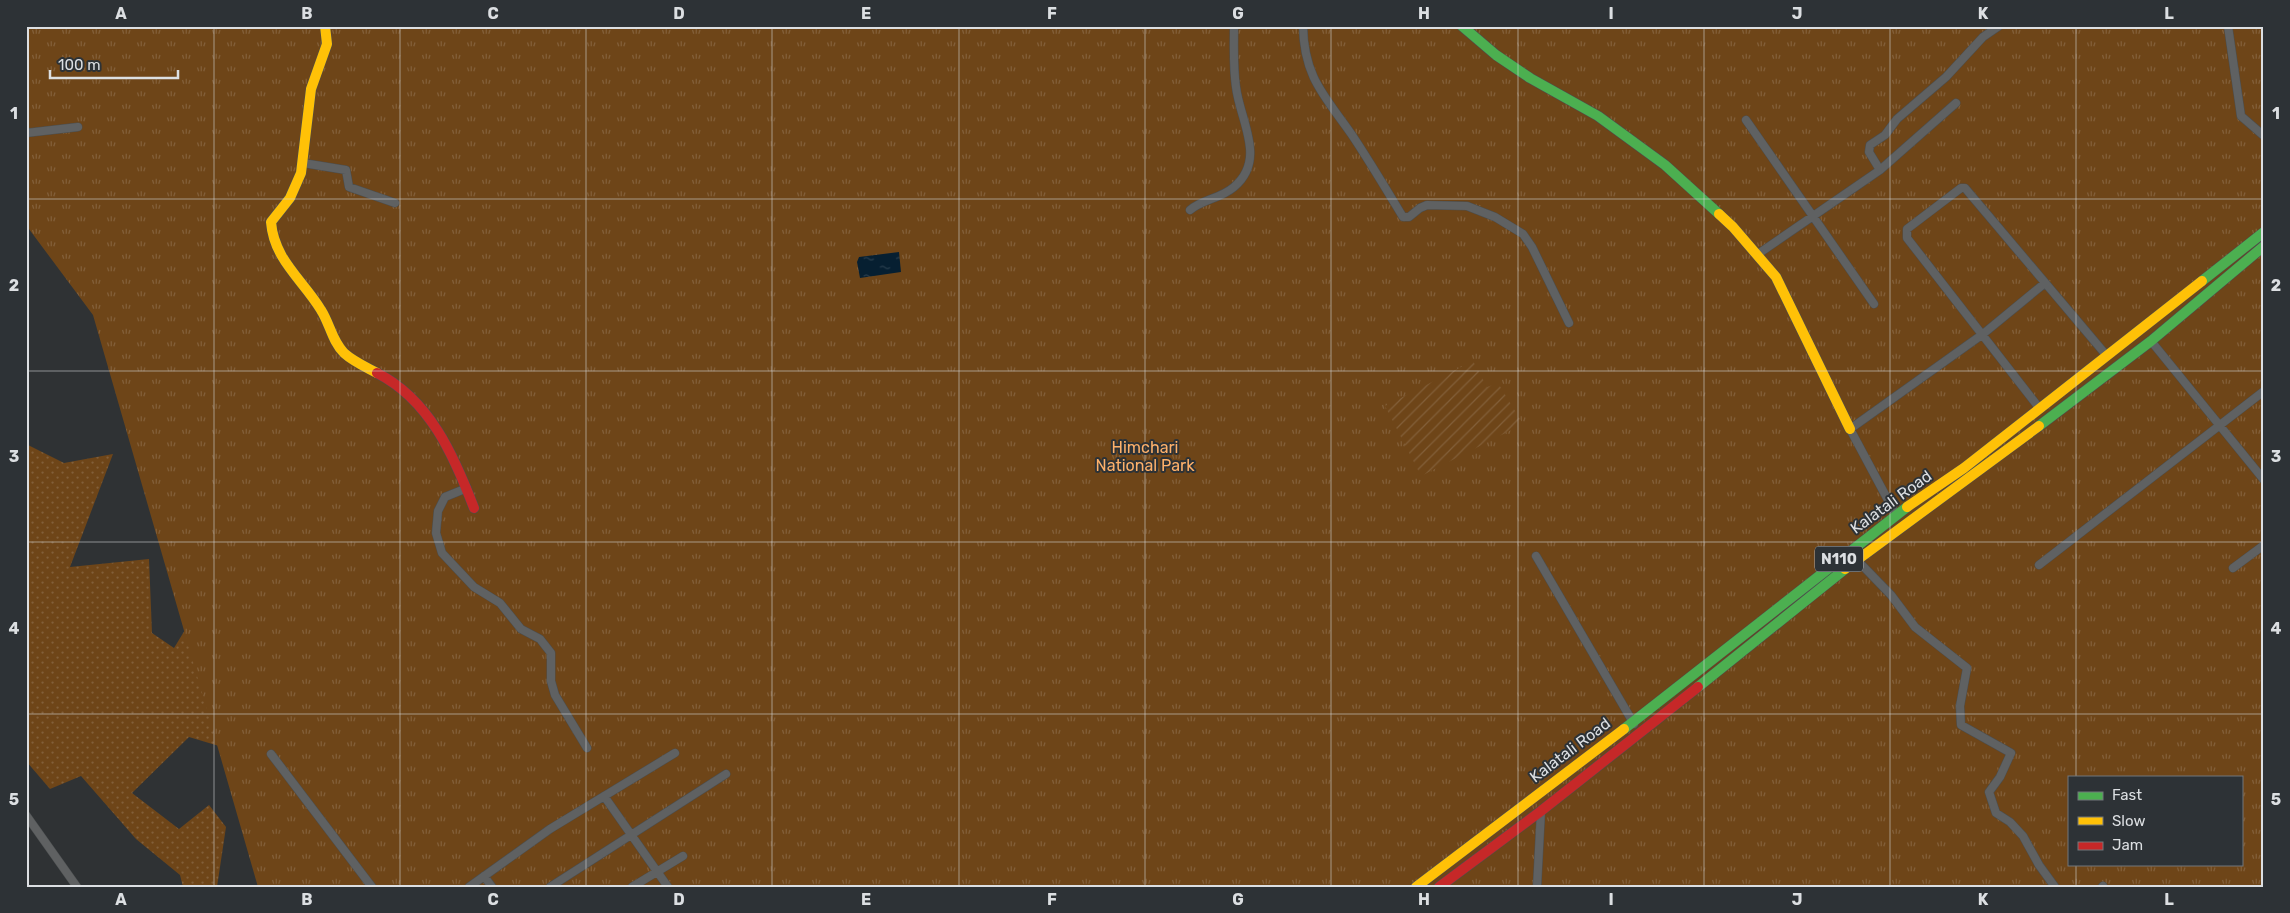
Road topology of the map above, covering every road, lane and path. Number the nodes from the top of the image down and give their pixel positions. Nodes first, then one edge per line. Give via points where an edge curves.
1 (325, 26) edge
2 (1234, 26) edge
3 (1303, 26) edge
4 (1462, 26) edge
5 (1999, 26) edge
6 (2228, 26) edge
7 (1956, 102) dead end
8 (1746, 120) dead end
9 (78, 127) dead end
10 (26, 133) edge
11 (2264, 136) edge
12 (303, 163) junction
13 (1880, 170) junction
14 (395, 203) dead end
15 (1190, 210) dead end
16 (1812, 217) junction
17 (2264, 232) edge
18 (2264, 246) edge
19 (1758, 254) junction
20 (2202, 281) junction
21 (2045, 283) junction
22 (2211, 290) junction
23 (1874, 304) dead end
24 (1569, 323) dead end
25 (1983, 334) junction
26 (2151, 340) junction
27 (2107, 356) junction
28 (2264, 391) edge
29 (2040, 409) junction
30 (2220, 425) junction
31 (1850, 429) junction
32 (2264, 465) edge
33 (2256, 471) junction
34 (2264, 480) edge
35 (466, 488) junction
36 (474, 508) dead end
37 (1896, 515) junction
38 (2264, 545) edge
39 (1536, 556) dead end
40 (1856, 560) junction
41 (2039, 565) dead end
42 (2233, 568) dead end
43 (1632, 722) junction
44 (1638, 732) junction
45 (586, 748) dead end
46 (675, 753) dead end
47 (271, 754) dead end
48 (726, 774) dead end
49 (604, 796) junction
50 (1542, 810) junction
51 (26, 815) edge
52 (1509, 816) junction
53 (1520, 826) junction
54 (632, 834) junction
55 (682, 856) dead end
56 (657, 871) junction
57 (484, 876) junction
58 (77, 887) edge
59 (372, 887) edge
60 (469, 887) edge
61 (492, 887) edge
62 (550, 887) edge
63 (632, 887) edge
64 (668, 887) edge
65 (1416, 887) edge
66 (1439, 887) edge
67 (1537, 887) edge
68 (2055, 887) edge

1 - 12 main road via 327,44 311,88
2 - 15 street via 1236,89 1251,145 1248,159 1242,178 1234,187 1217,199 1198,204
3 - 24 street via 1308,67 1320,92 1403,217 1435,204 1467,206 1495,217 1523,234
4 - 19 main road via 1496,55 1598,116 1665,165
5 - 13 street via 1983,37 1885,135 1870,145 1869,152
6 - 11 street via 2240,116
7 - 13 street
8 - 16 street
9 - 10 street
12 - 14 street via 346,170 349,187
12 - 35 main road via 290,198 270,222 275,244 288,268 321,310 344,353 389,380 427,415 455,457
13 - 16 street
16 - 19 street
16 - 23 street
17 - 20 main road, Kalatali Road / N110
18 - 22 main road, Kalatali Road / N110
19 - 31 main road via 1776,277 1793,309
20 - 22 main road
20 - 27 main road, Kalatali Road / N110
21 - 25 street
21 - 25 street via 1965,188 1907,229 1907,238
21 - 27 street
22 - 26 main road, Kalatali Road / N110
25 - 29 street
25 - 31 street
26 - 30 street
26 - 40 main road, Kalatali Road / N110 via 1972,477
27 - 29 main road, Kalatali Road / N110
28 - 30 street
29 - 37 main road, Kalatali Road / N110
30 - 33 street
30 - 41 street
31 - 37 street
32 - 33 street
33 - 34 street
35 - 36 main road
35 - 45 street via 445,497 438,511 436,533 442,553 474,587 500,603 521,629 540,639 551,653 551,681 555,695
37 - 43 main road, Kalatali Road / N110
38 - 42 street
39 - 43 street
40 - 44 main road, Kalatali Road / N110
40 - 68 street via 1891,595 1915,627 1967,668 1960,706 1961,725 2011,753 1989,792 1996,813 2023,836
43 - 44 street
43 - 52 main road, Kalatali Road / N110
44 - 50 main road, Kalatali Road / N110
46 - 49 street
47 - 59 street
48 - 54 street
49 - 54 street
49 - 57 street
50 - 53 main road, Kalatali Road / N110
50 - 67 street
51 - 58 street
52 - 53 main road
52 - 65 main road, Kalatali Road / N110
53 - 66 main road, Kalatali Road / N110
54 - 56 street
54 - 62 street
55 - 56 street
56 - 63 street
56 - 64 street
57 - 60 street
57 - 61 street

